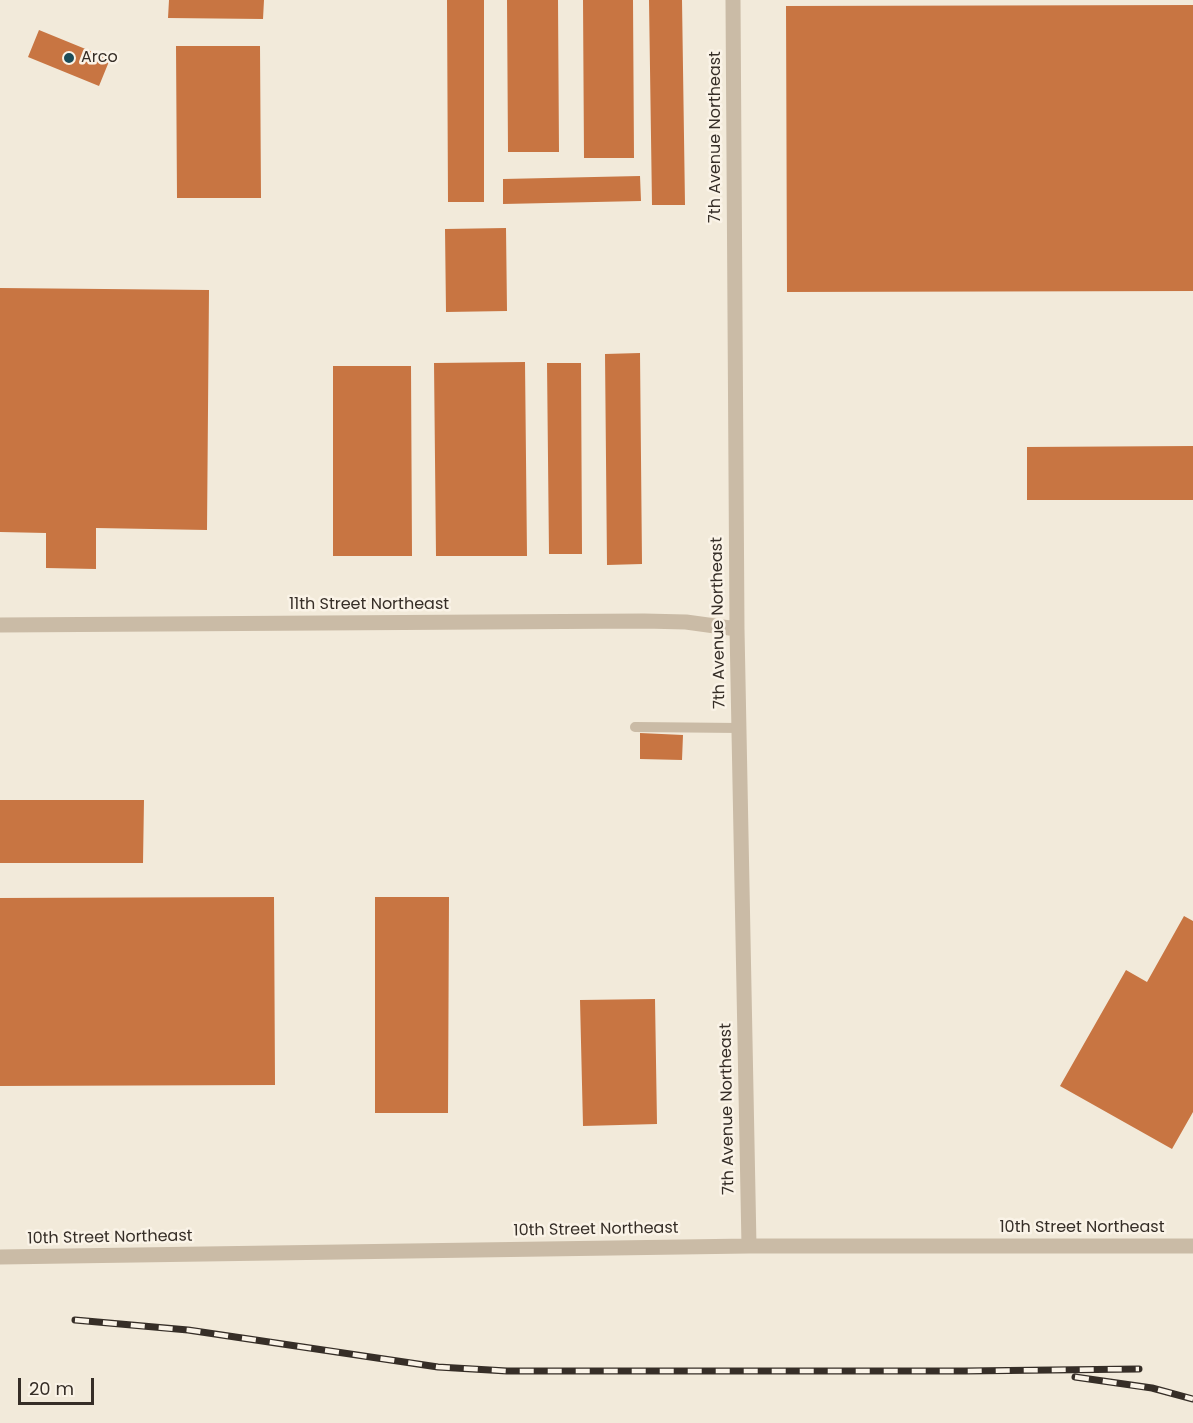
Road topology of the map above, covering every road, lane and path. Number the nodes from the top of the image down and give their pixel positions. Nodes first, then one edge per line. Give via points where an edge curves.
1 (734, 0) edge
2 (0, 626) edge
3 (737, 628) junction
4 (635, 727) dead end
5 (739, 728) junction
6 (749, 1246) junction
7 (1193, 1246) edge
8 (0, 1257) edge

1 - 3 street, 7th Avenue Northeast
2 - 3 street, 11th Street Northeast via 644,621
3 - 5 street, 7th Avenue Northeast
4 - 5 lane
5 - 6 street, 7th Avenue Northeast
6 - 7 street, 10th Street Northeast
6 - 8 street, 10th Street Northeast

